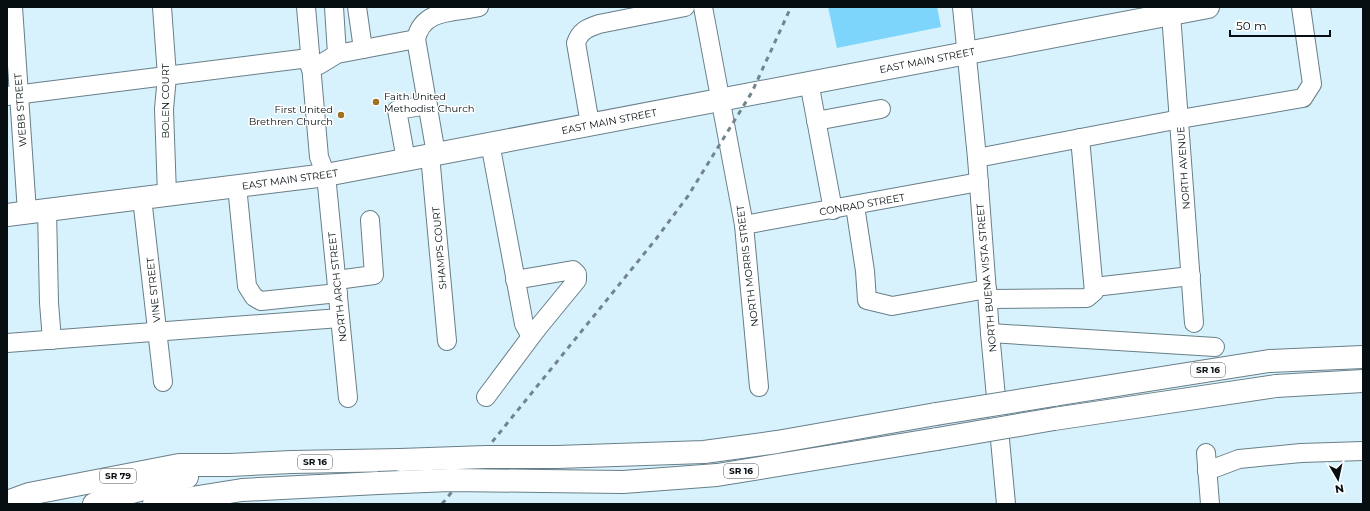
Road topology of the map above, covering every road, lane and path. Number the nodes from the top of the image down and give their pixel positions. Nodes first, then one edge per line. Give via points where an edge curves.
1 (13, 7) edge
2 (162, 7) edge
3 (306, 7) edge
4 (334, 7) edge
5 (357, 7) edge
6 (479, 7) edge
7 (685, 7) edge
8 (703, 7) edge
9 (962, 7) edge
10 (1208, 7) edge
11 (1301, 7) edge
12 (1171, 14) junction
13 (416, 38) junction
14 (364, 49) junction
15 (966, 52) junction
16 (337, 54) junction
17 (310, 63) junction
18 (167, 76) junction
19 (808, 82) junction
20 (13, 95) edge
21 (721, 99) junction
22 (428, 105) junction
23 (881, 109) dead end
24 (1180, 119) junction
25 (816, 121) junction
26 (590, 124) junction
27 (1080, 138) junction
28 (490, 143) junction
29 (433, 154) junction
30 (977, 158) junction
31 (406, 160) junction
32 (326, 175) junction
33 (979, 182) junction
34 (237, 186) junction
35 (167, 195) junction
36 (142, 198) junction
37 (855, 206) junction
38 (833, 210) junction
39 (27, 212) edge
40 (370, 220) dead end
41 (744, 225) junction
42 (1190, 276) junction
43 (516, 280) junction
44 (337, 286) junction
45 (1094, 287) junction
46 (988, 294) junction
47 (340, 318) junction
48 (1194, 323) dead end
49 (536, 330) junction
50 (157, 331) junction
51 (990, 333) junction
52 (52, 340) junction
53 (447, 341) dead end
54 (7, 343) edge
55 (1215, 347) dead end
56 (1363, 357) edge
57 (1363, 381) edge
58 (163, 382) dead end
59 (759, 387) dead end
60 (486, 397) dead end
61 (348, 398) dead end
62 (1363, 451) edge
63 (1206, 453) dead end
64 (230, 465) junction
65 (1208, 471) junction
66 (285, 487) junction
67 (7, 502) edge
68 (94, 504) edge
69 (154, 504) edge
70 (230, 504) edge
71 (1006, 504) edge
72 (1210, 504) edge

1 - 20 street, WEBB STREET
2 - 18 street, BOLEN COURT
3 - 17 street, NORTH ARCH STREET
4 - 16 street
5 - 14 street
6 - 13 street via 444,12 429,18 418,29
7 - 26 street via 599,24 585,29 579,35 576,43
8 - 21 street, NORTH MORRIS STREET
9 - 15 street, NORTH BUENA VISTA STREET
10 - 12 main road, EAST MAIN STREET
11 - 24 street via 1312,84 1303,98
12 - 15 main road, EAST MAIN STREET
12 - 24 street, NORTH AVENUE
13 - 14 street
13 - 22 street, SHAMPS COURT
14 - 16 street
15 - 19 main road, EAST MAIN STREET
15 - 30 street, NORTH BUENA VISTA STREET
16 - 17 street via 319,65
17 - 18 street
17 - 32 street, NORTH ARCH STREET via 318,157
18 - 20 street
18 - 35 street, BOLEN COURT via 164,109
19 - 21 main road, EAST MAIN STREET
19 - 25 street
20 - 39 street, WEBB STREET
21 - 26 main road, EAST MAIN STREET
21 - 41 street, NORTH MORRIS STREET
22 - 29 street, SHAMPS COURT
22 - 31 street via 397,110
23 - 25 street
24 - 27 street
24 - 42 street, NORTH AVENUE
25 - 38 street
26 - 28 main road, EAST MAIN STREET
27 - 30 street
27 - 45 street
28 - 29 main road, EAST MAIN STREET
28 - 43 street
29 - 31 main road, EAST MAIN STREET
29 - 53 street, SHAMPS COURT
30 - 33 street, NORTH BUENA VISTA STREET
31 - 32 main road, EAST MAIN STREET
32 - 34 main road, EAST MAIN STREET
32 - 44 street, NORTH ARCH STREET
33 - 37 street, CONRAD STREET
33 - 46 street, NORTH BUENA VISTA STREET
34 - 35 main road, EAST MAIN STREET
34 - 44 street via 247,286 254,297 261,301
35 - 36 main road, EAST MAIN STREET
36 - 39 main road, EAST MAIN STREET
36 - 50 street, VINE STREET
37 - 38 street, CONRAD STREET
37 - 46 street via 867,300 892,306
38 - 41 street, CONRAD STREET
39 - 52 street, WEBB STREET via 49,303
40 - 44 street via 374,275
41 - 59 street, NORTH MORRIS STREET
42 - 45 street
42 - 48 street, NORTH AVENUE
43 - 49 street via 524,324 528,330
43 - 49 street via 573,270 577,274 577,280
44 - 47 street, NORTH ARCH STREET
45 - 46 street via 1094,292 1087,298
46 - 51 street, NORTH BUENA VISTA STREET
47 - 50 street
47 - 61 street, NORTH ARCH STREET
49 - 60 street
50 - 52 street
50 - 58 street, VINE STREET
51 - 55 street
51 - 71 street, NORTH BUENA VISTA STREET
52 - 54 street
56 - 64 main road, SR 16, bridge via 1269,361 704,452
57 - 66 main road, SR 16, bridge via 1268,387 1054,419 717,475 623,482 450,480
62 - 65 street via 1239,458
63 - 65 street
64 - 67 main road, SR 79 via 180,464 30,494
64 - 68 main road, SR 16
65 - 72 street
66 - 69 main road, SR 16 via 213,494
66 - 70 main road

